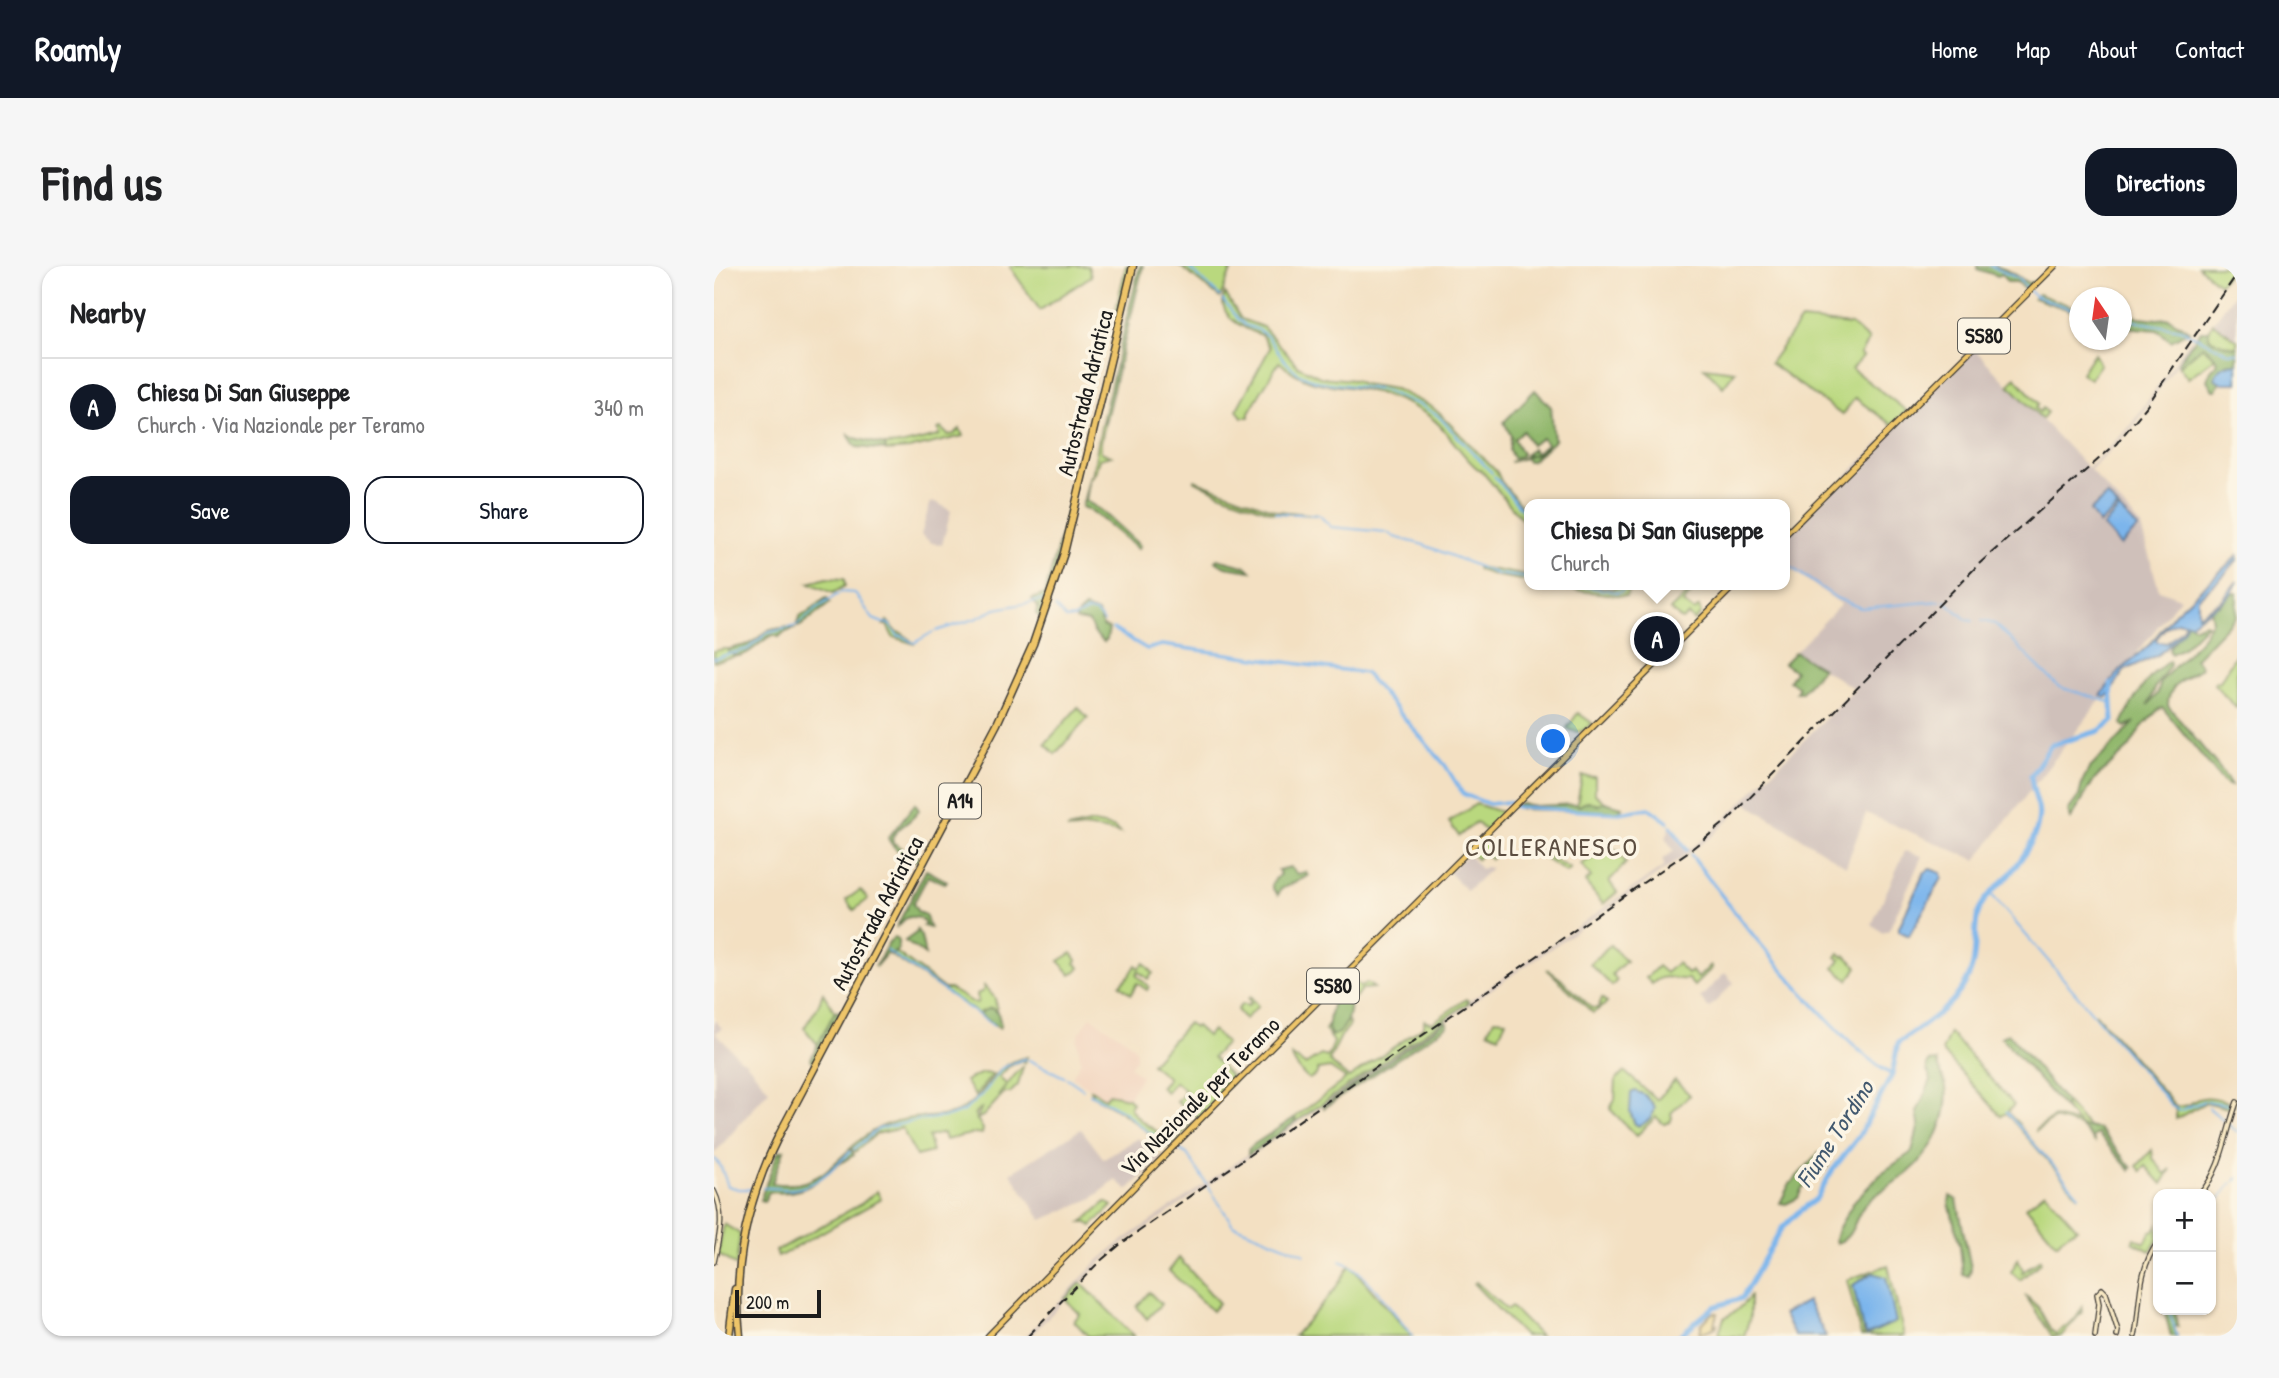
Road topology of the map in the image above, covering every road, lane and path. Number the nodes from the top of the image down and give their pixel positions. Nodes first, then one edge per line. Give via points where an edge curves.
1 (1135, 266) edge
2 (2055, 266) edge
3 (1790, 530) edge
4 (1730, 590) edge
5 (2237, 1102) edge
6 (2204, 1189) edge
7 (714, 1191) edge
8 (2153, 1249) edge
9 (740, 1260) junction
10 (714, 1262) edge
11 (729, 1336) edge
12 (742, 1336) edge
13 (988, 1336) edge
14 (2095, 1336) edge
15 (2117, 1336) edge
16 (2135, 1336) edge

1 - 9 highway, Autostrada Adriatica / A14 via 1064,553 1033,644 997,724 771,1150 748,1214
1 - 12 highway, Autostrada Adriatica / A14 via 1068,552 1044,627 1003,720 769,1165 747,1242
2 - 3 main road, SS80
4 - 13 main road, Via Nazionale per Teramo / SS80
5 - 6 main road via 2218,1167
7 - 10 main road via 722,1211
8 - 16 main road via 2140,1284
9 - 11 highway
9 - 12 highway, Autostrada Adriatica / A14
14 - 15 main road via 2101,1289

